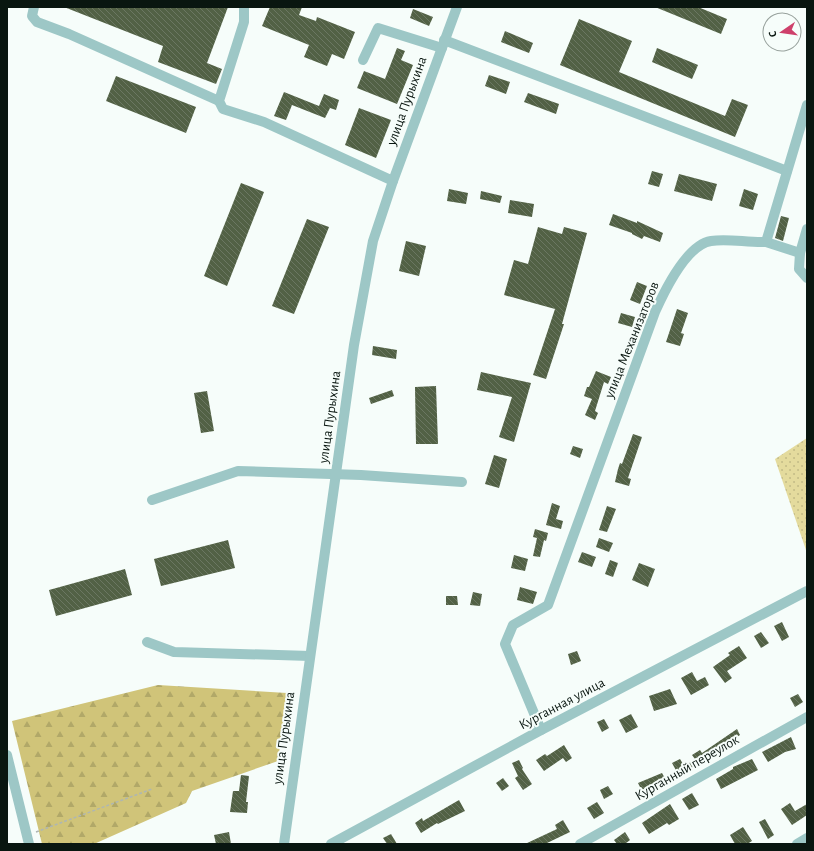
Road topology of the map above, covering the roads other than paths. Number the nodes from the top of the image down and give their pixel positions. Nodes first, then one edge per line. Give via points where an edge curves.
1 (34, 7) edge
2 (244, 7) edge
3 (457, 7) edge
4 (443, 44) junction
5 (363, 60) dead end
6 (219, 100) junction
7 (807, 105) edge
8 (787, 171) junction
9 (393, 180) junction
10 (807, 229) edge
11 (766, 242) junction
12 (800, 253) junction
13 (807, 278) edge
14 (336, 474) junction
15 (462, 482) dead end
16 (152, 500) dead end
17 (807, 591) edge
18 (147, 642) dead end
19 (310, 656) junction
20 (807, 717) edge
21 (541, 730) junction
22 (7, 755) edge
23 (807, 838) edge
24 (27, 840) edge
25 (284, 844) edge
26 (331, 844) edge
27 (580, 844) edge
28 (797, 844) edge

1 - 6 street via 32,16 37,22
2 - 6 street via 244,22
3 - 4 street, улица Пурыхина
4 - 5 street via 378,28
4 - 8 street
4 - 9 street, улица Пурыхина
6 - 9 street via 223,109 264,122
7 - 8 street
8 - 11 street
9 - 14 street, улица Пурыхина via 373,241 354,345
10 - 12 street
11 - 12 street, улица Механизаторов
11 - 21 street, улица Механизаторов via 708,241 694,251 668,283 655,312 548,605 513,625 505,644
12 - 13 street via 799,269
14 - 15 street
14 - 16 street via 238,471
14 - 19 street, улица Пурыхина
17 - 21 street, Курганная улица
18 - 19 street via 174,652
19 - 25 street, улица Пурыхина
20 - 27 street, Курганный переулок
21 - 26 street, Курганная улица
22 - 24 street
23 - 28 street

